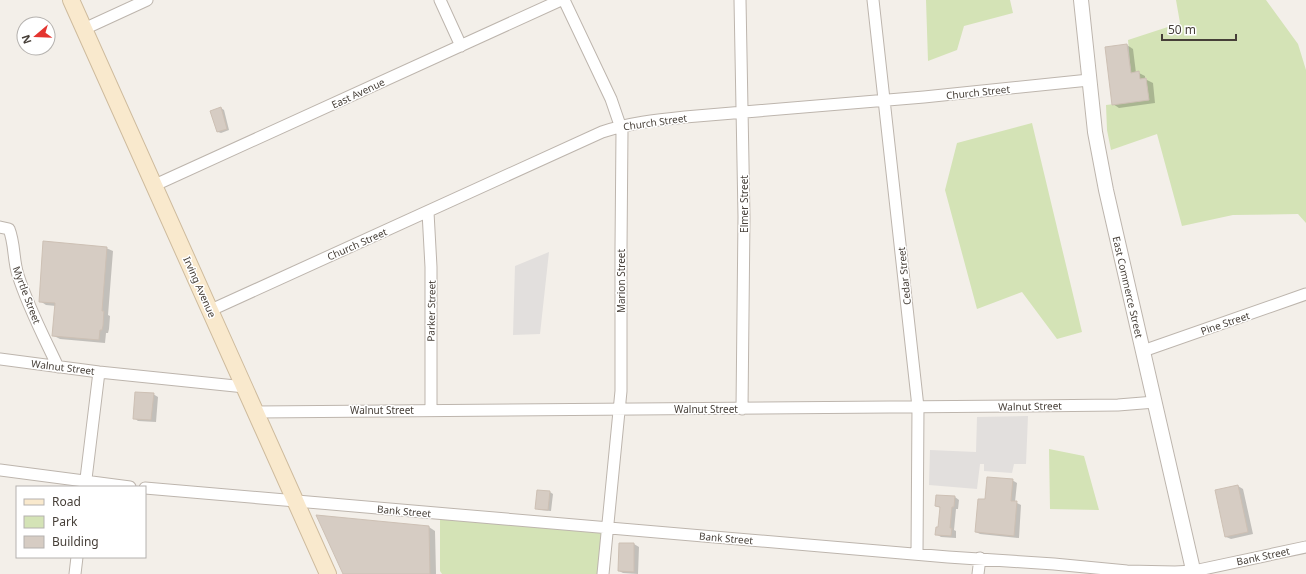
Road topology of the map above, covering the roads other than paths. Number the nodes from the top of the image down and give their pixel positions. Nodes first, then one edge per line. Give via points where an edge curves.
1 (71, 0) edge
2 (147, 0) edge
3 (440, 0) edge
4 (561, 0) edge
5 (564, 0) edge
6 (740, 0) edge
7 (873, 0) edge
8 (1081, 0) edge
9 (84, 29) junction
10 (461, 46) junction
11 (1089, 80) junction
12 (885, 100) junction
13 (742, 112) junction
14 (621, 126) junction
15 (154, 185) junction
16 (428, 212) junction
17 (0, 227) edge
18 (1306, 294) edge
19 (211, 310) junction
20 (1143, 351) junction
21 (0, 359) edge
22 (58, 367) junction
23 (99, 372) junction
24 (245, 387) junction
25 (1155, 402) junction
26 (918, 407) junction
27 (742, 408) junction
28 (620, 409) junction
29 (431, 410) junction
30 (257, 412) junction
31 (0, 470) edge
32 (85, 484) edge
33 (115, 486) edge
34 (146, 488) edge
35 (297, 502) junction
36 (608, 528) junction
37 (1306, 547) edge
38 (917, 554) junction
39 (77, 558) edge
40 (980, 558) junction
41 (1194, 573) edge
42 (75, 574) edge
43 (328, 574) edge
44 (603, 574) edge
45 (978, 574) edge

1 - 9 main road, Irving Avenue
2 - 9 street
3 - 10 street
4 - 10 street, East Avenue
5 - 14 street, Marion Street via 611,99
6 - 13 street, Elmer Street
7 - 12 street, Cedar Street
8 - 11 street, East Commerce Street
9 - 15 main road, Irving Avenue
10 - 15 street, East Avenue
11 - 12 street, Church Street
11 - 20 street, East Commerce Street via 1095,132 1106,190
12 - 13 street, Church Street
12 - 26 street, Cedar Street
13 - 14 street, Church Street via 655,120
13 - 27 street, Elmer Street
14 - 16 street, Church Street via 602,132
14 - 28 street, Marion Street
15 - 19 main road, Irving Avenue
16 - 19 street, Church Street
16 - 29 street, Parker Street via 432,267
17 - 22 street, Myrtle Street via 10,230 20,283
18 - 20 street, Pine Street
19 - 24 main road, Irving Avenue
20 - 25 street, East Commerce Street
21 - 22 street, Walnut Street
22 - 23 street, Walnut Street
23 - 24 street, Walnut Street
23 - 32 street
24 - 30 main road, Irving Avenue
25 - 26 street, Walnut Street via 1118,405
25 - 41 street, East Commerce Street
26 - 27 street, Walnut Street
26 - 38 street, Cedar Street
27 - 28 street, Walnut Street
28 - 29 street, Walnut Street
28 - 36 street, Marion Street
29 - 30 street, Walnut Street
30 - 35 main road, Irving Avenue
31 - 32 street
32 - 33 street
34 - 35 street, Bank Street
35 - 36 street, Bank Street
35 - 43 main road, Irving Avenue
36 - 38 street, Bank Street
36 - 44 street, Marion Street
37 - 41 street, Bank Street
38 - 40 street, Bank Street
39 - 42 street
40 - 41 street, Bank Street via 1127,571
40 - 45 street

